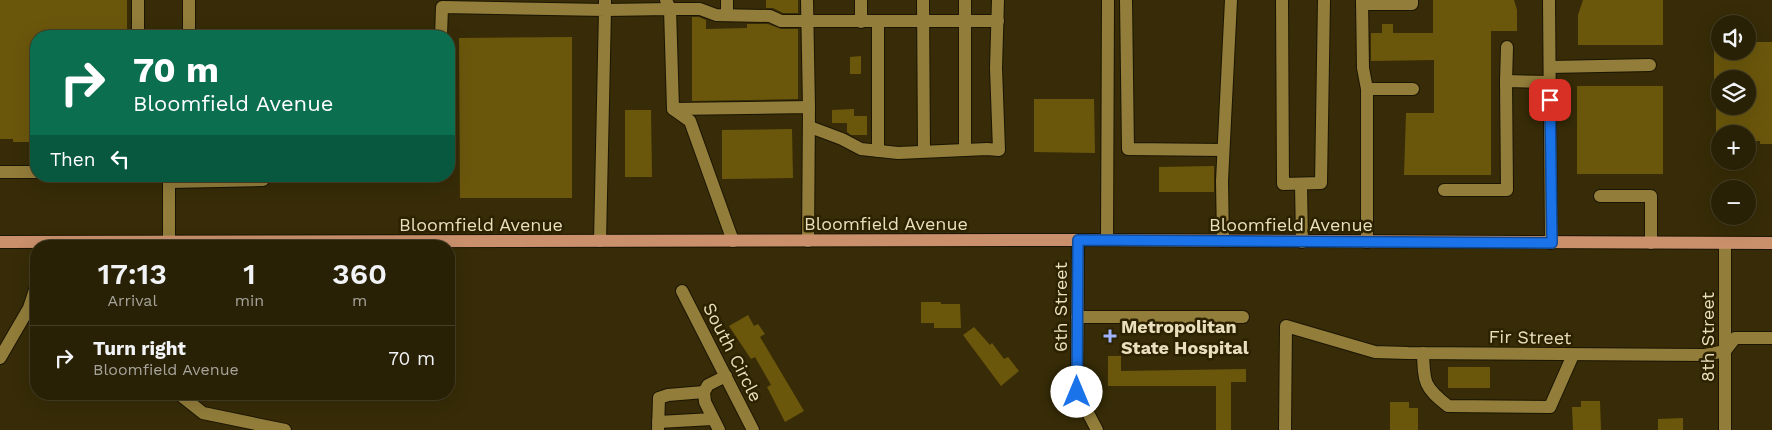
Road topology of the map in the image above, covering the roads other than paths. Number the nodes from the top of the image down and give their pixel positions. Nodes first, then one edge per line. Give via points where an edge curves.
1 (138, 0) edge
2 (189, 0) edge
3 (727, 0) edge
4 (807, 0) edge
5 (861, 0) edge
6 (923, 0) edge
7 (965, 0) edge
8 (998, 0) edge
9 (1108, 0) edge
10 (1126, 0) edge
11 (1231, 0) edge
12 (1282, 0) edge
13 (1324, 0) edge
14 (1412, 0) edge
15 (1549, 0) edge
16 (1362, 2) edge
17 (442, 3) edge
18 (605, 5) edge
19 (668, 5) edge
20 (727, 15) junction
21 (923, 21) junction
22 (964, 21) junction
23 (998, 21) junction
24 (807, 22) junction
25 (861, 22) junction
26 (878, 22) junction
27 (138, 30) edge
28 (190, 30) edge
29 (441, 30) edge
30 (1507, 47) dead end
31 (1650, 65) dead end
32 (1550, 67) junction
33 (1506, 81) junction
34 (1550, 82) junction
35 (1367, 89) junction
36 (1413, 89) dead end
37 (809, 107) junction
38 (673, 110) junction
39 (810, 127) junction
40 (966, 150) junction
41 (1223, 150) junction
42 (878, 151) junction
43 (924, 151) junction
44 (0, 172) edge
45 (30, 172) edge
46 (169, 182) edge
47 (1301, 184) junction
48 (1444, 190) dead end
49 (1600, 196) dead end
50 (169, 240) edge
51 (1078, 240) junction
52 (1107, 240) junction
53 (455, 241) edge
54 (600, 241) junction
55 (733, 241) junction
56 (808, 241) junction
57 (1223, 241) junction
58 (0, 242) edge
59 (1302, 242) junction
60 (1367, 242) junction
61 (30, 243) edge
62 (1552, 243) junction
63 (1651, 243) junction
64 (1724, 244) junction
65 (1772, 244) edge
66 (682, 291) dead end
67 (30, 313) edge
68 (1077, 317) junction
69 (1243, 317) dead end
70 (1772, 338) edge
71 (1725, 350) junction
72 (1423, 353) junction
73 (1573, 355) junction
74 (0, 358) edge
75 (726, 376) junction
76 (704, 392) junction
77 (187, 400) edge
78 (716, 424) edge
79 (658, 426) edge
80 (285, 430) edge
81 (754, 430) edge
82 (1097, 430) edge
83 (1286, 430) edge
84 (1725, 430) edge

1 - 27 street
2 - 28 street
3 - 20 street
4 - 24 street
5 - 25 street
6 - 21 street
7 - 22 street
8 - 23 street
9 - 52 street
10 - 41 street via 1128,149
11 - 41 street
12 - 47 street via 1283,184
13 - 47 street via 1321,183
14 - 16 street via 1412,4
15 - 32 street
16 - 35 street via 1363,68
17 - 18 street
17 - 29 street
18 - 19 street
18 - 54 street
19 - 20 street
19 - 38 street
20 - 24 street via 770,16 781,21
21 - 22 street
21 - 26 street
21 - 43 street
22 - 23 street
22 - 40 street
23 - 40 street via 999,150
24 - 25 street
24 - 37 street
25 - 26 street
26 - 42 street
30 - 33 street
31 - 32 street
32 - 34 street
33 - 34 street
33 - 48 street via 1507,190
34 - 62 street
35 - 36 street
35 - 60 street
37 - 38 street
37 - 39 street
38 - 55 street via 690,121
39 - 42 street via 860,149
39 - 56 street
40 - 43 street
41 - 57 street
42 - 43 street
44 - 45 street
46 - 50 street
47 - 59 street
49 - 63 street via 1651,196
51 - 52 main road, Bloomfield Avenue
51 - 56 main road, Bloomfield Avenue
51 - 68 street, 6th Street
52 - 57 main road, Bloomfield Avenue
53 - 54 main road, Bloomfield Avenue
54 - 55 main road, Bloomfield Avenue
55 - 56 main road, Bloomfield Avenue
57 - 59 main road, Bloomfield Avenue
58 - 61 main road, Bloomfield Avenue
59 - 60 main road, Bloomfield Avenue
60 - 62 main road, Bloomfield Avenue
62 - 63 main road, Bloomfield Avenue
63 - 64 main road, Bloomfield Avenue
64 - 65 main road, Bloomfield Avenue
64 - 71 street, 8th Street
66 - 75 street, South Circle
67 - 74 street
68 - 69 street
68 - 82 street, 6th Street via 1077,392
70 - 71 street, Fir Street via 1735,338
71 - 73 street, Fir Street via 1706,355
71 - 84 street, 8th Street
72 - 73 street, Fir Street
72 - 73 street via 1428,388 1448,406 1550,407
72 - 83 street, Fir Street via 1375,352 1286,326
75 - 76 street via 708,385
75 - 81 street, South Circle
76 - 78 street via 705,402
76 - 79 street via 659,398
77 - 80 street via 203,413
78 - 79 street

